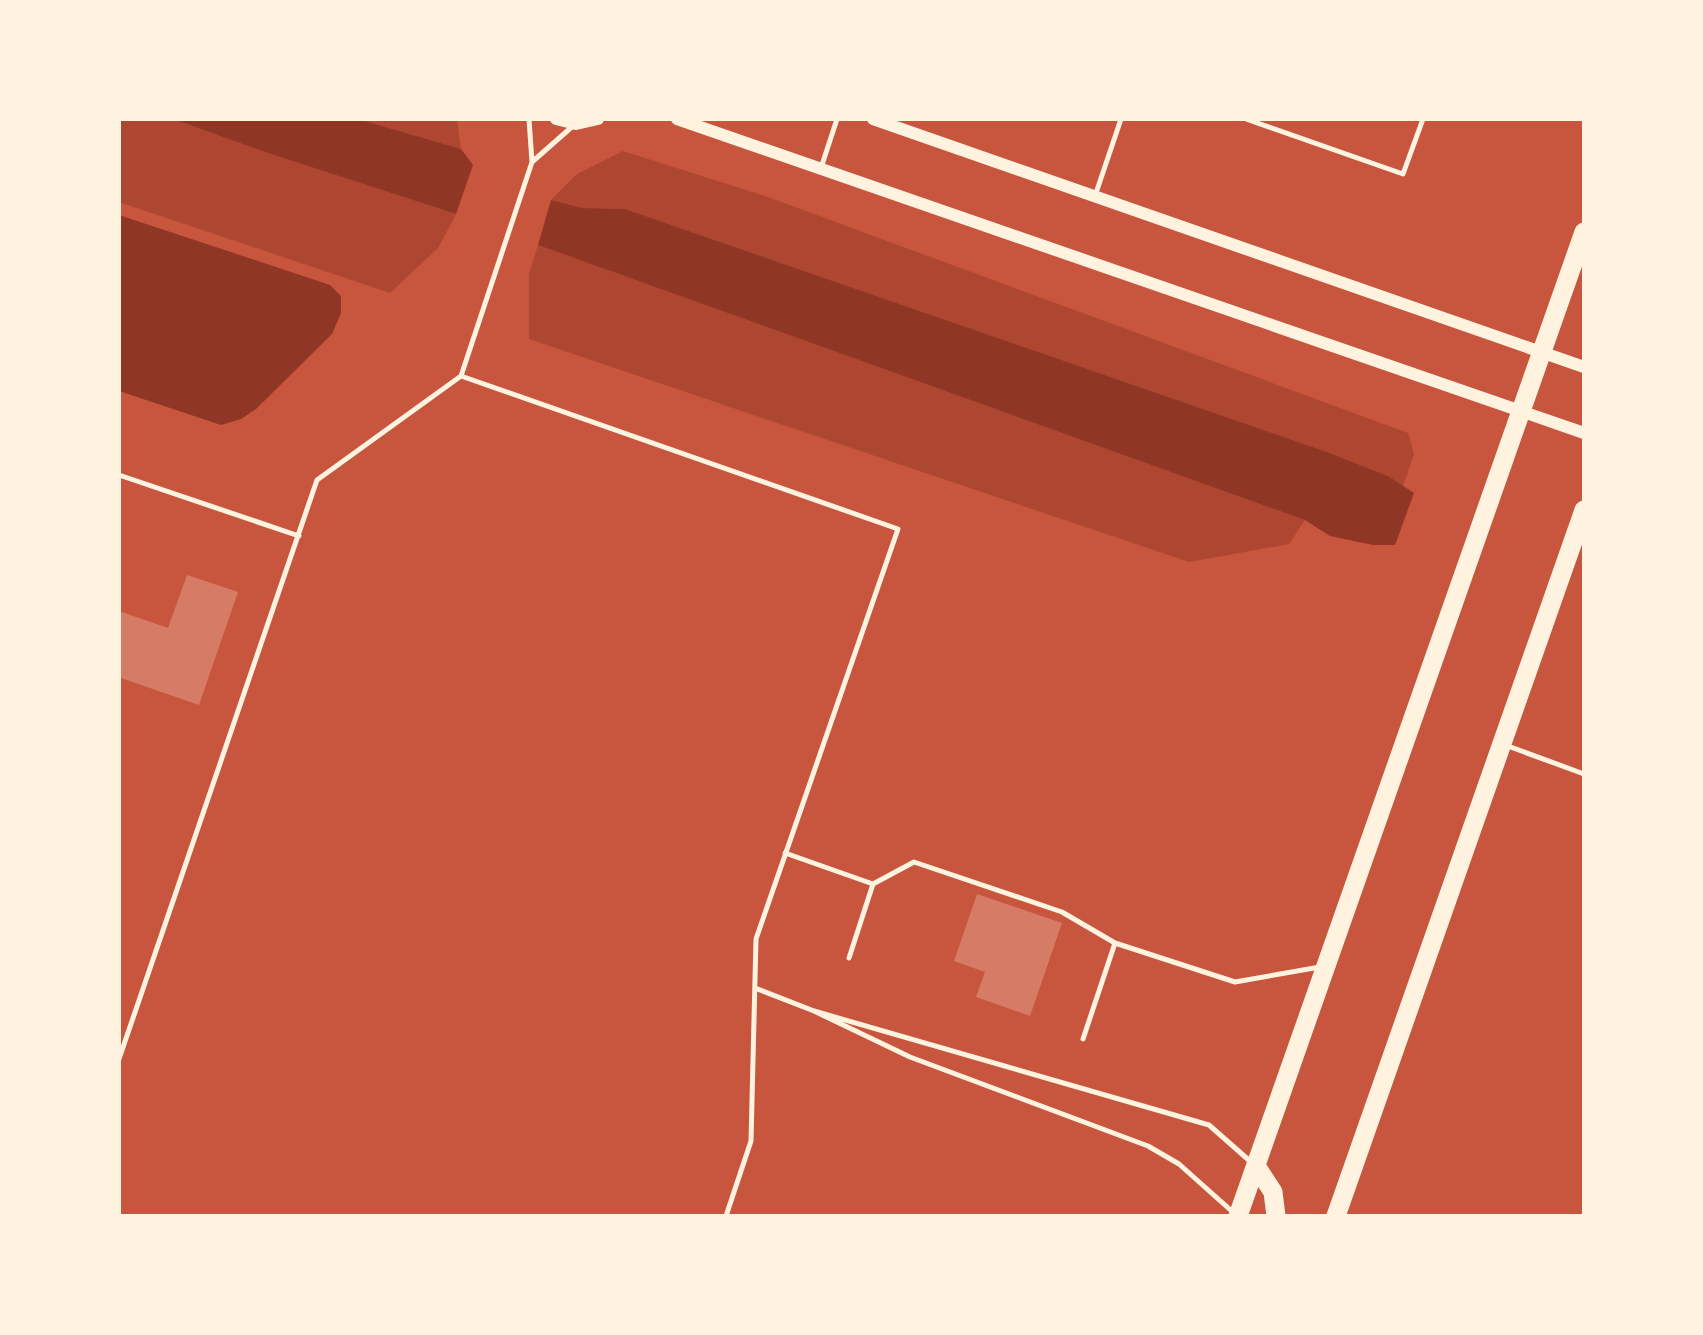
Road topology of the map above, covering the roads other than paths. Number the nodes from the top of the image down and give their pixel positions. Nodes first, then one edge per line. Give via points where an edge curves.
1 (529, 119) edge
2 (556, 119) edge
3 (598, 119) edge
4 (677, 119) edge
5 (837, 119) edge
6 (873, 119) edge
7 (1121, 119) edge
8 (1246, 119) edge
9 (1423, 119) edge
10 (576, 124) junction
11 (532, 162) junction
12 (821, 168) junction
13 (1094, 197) junction
14 (1584, 232) edge
15 (1542, 352) junction
16 (1584, 367) edge
17 (461, 376) junction
18 (1521, 411) junction
19 (1584, 433) edge
20 (119, 475) edge
21 (1584, 510) edge
22 (299, 536) junction
23 (1502, 744) junction
24 (1584, 774) edge
25 (785, 853) junction
26 (873, 884) junction
27 (1115, 943) junction
28 (849, 958) dead end
29 (1327, 966) junction
30 (755, 988) junction
31 (814, 1011) junction
32 (1083, 1039) dead end
33 (119, 1059) edge
34 (1256, 1166) junction
35 (726, 1216) edge
36 (1238, 1216) edge
37 (1276, 1216) edge
38 (1336, 1216) edge

1 - 11 lane
2 - 10 street
3 - 10 street
4 - 12 street
5 - 12 lane
6 - 13 street
7 - 13 lane
8 - 9 lane via 1404,174
10 - 11 lane
11 - 17 lane
12 - 18 street
13 - 15 street
14 - 15 highway
15 - 16 street
15 - 18 highway
17 - 22 lane via 317,480
17 - 25 lane via 898,529
18 - 19 street
18 - 29 highway
20 - 22 lane
21 - 23 highway
22 - 33 lane
23 - 24 lane
23 - 38 highway
25 - 26 lane
25 - 30 lane via 756,939
26 - 27 lane via 914,862 1062,912
26 - 28 lane
27 - 29 lane via 1235,982
27 - 32 lane
29 - 34 highway
30 - 31 lane
30 - 35 lane via 751,1141
31 - 34 lane via 1209,1125
31 - 36 lane via 910,1057 1149,1146 1180,1164
34 - 36 highway
34 - 37 highway via 1273,1192

